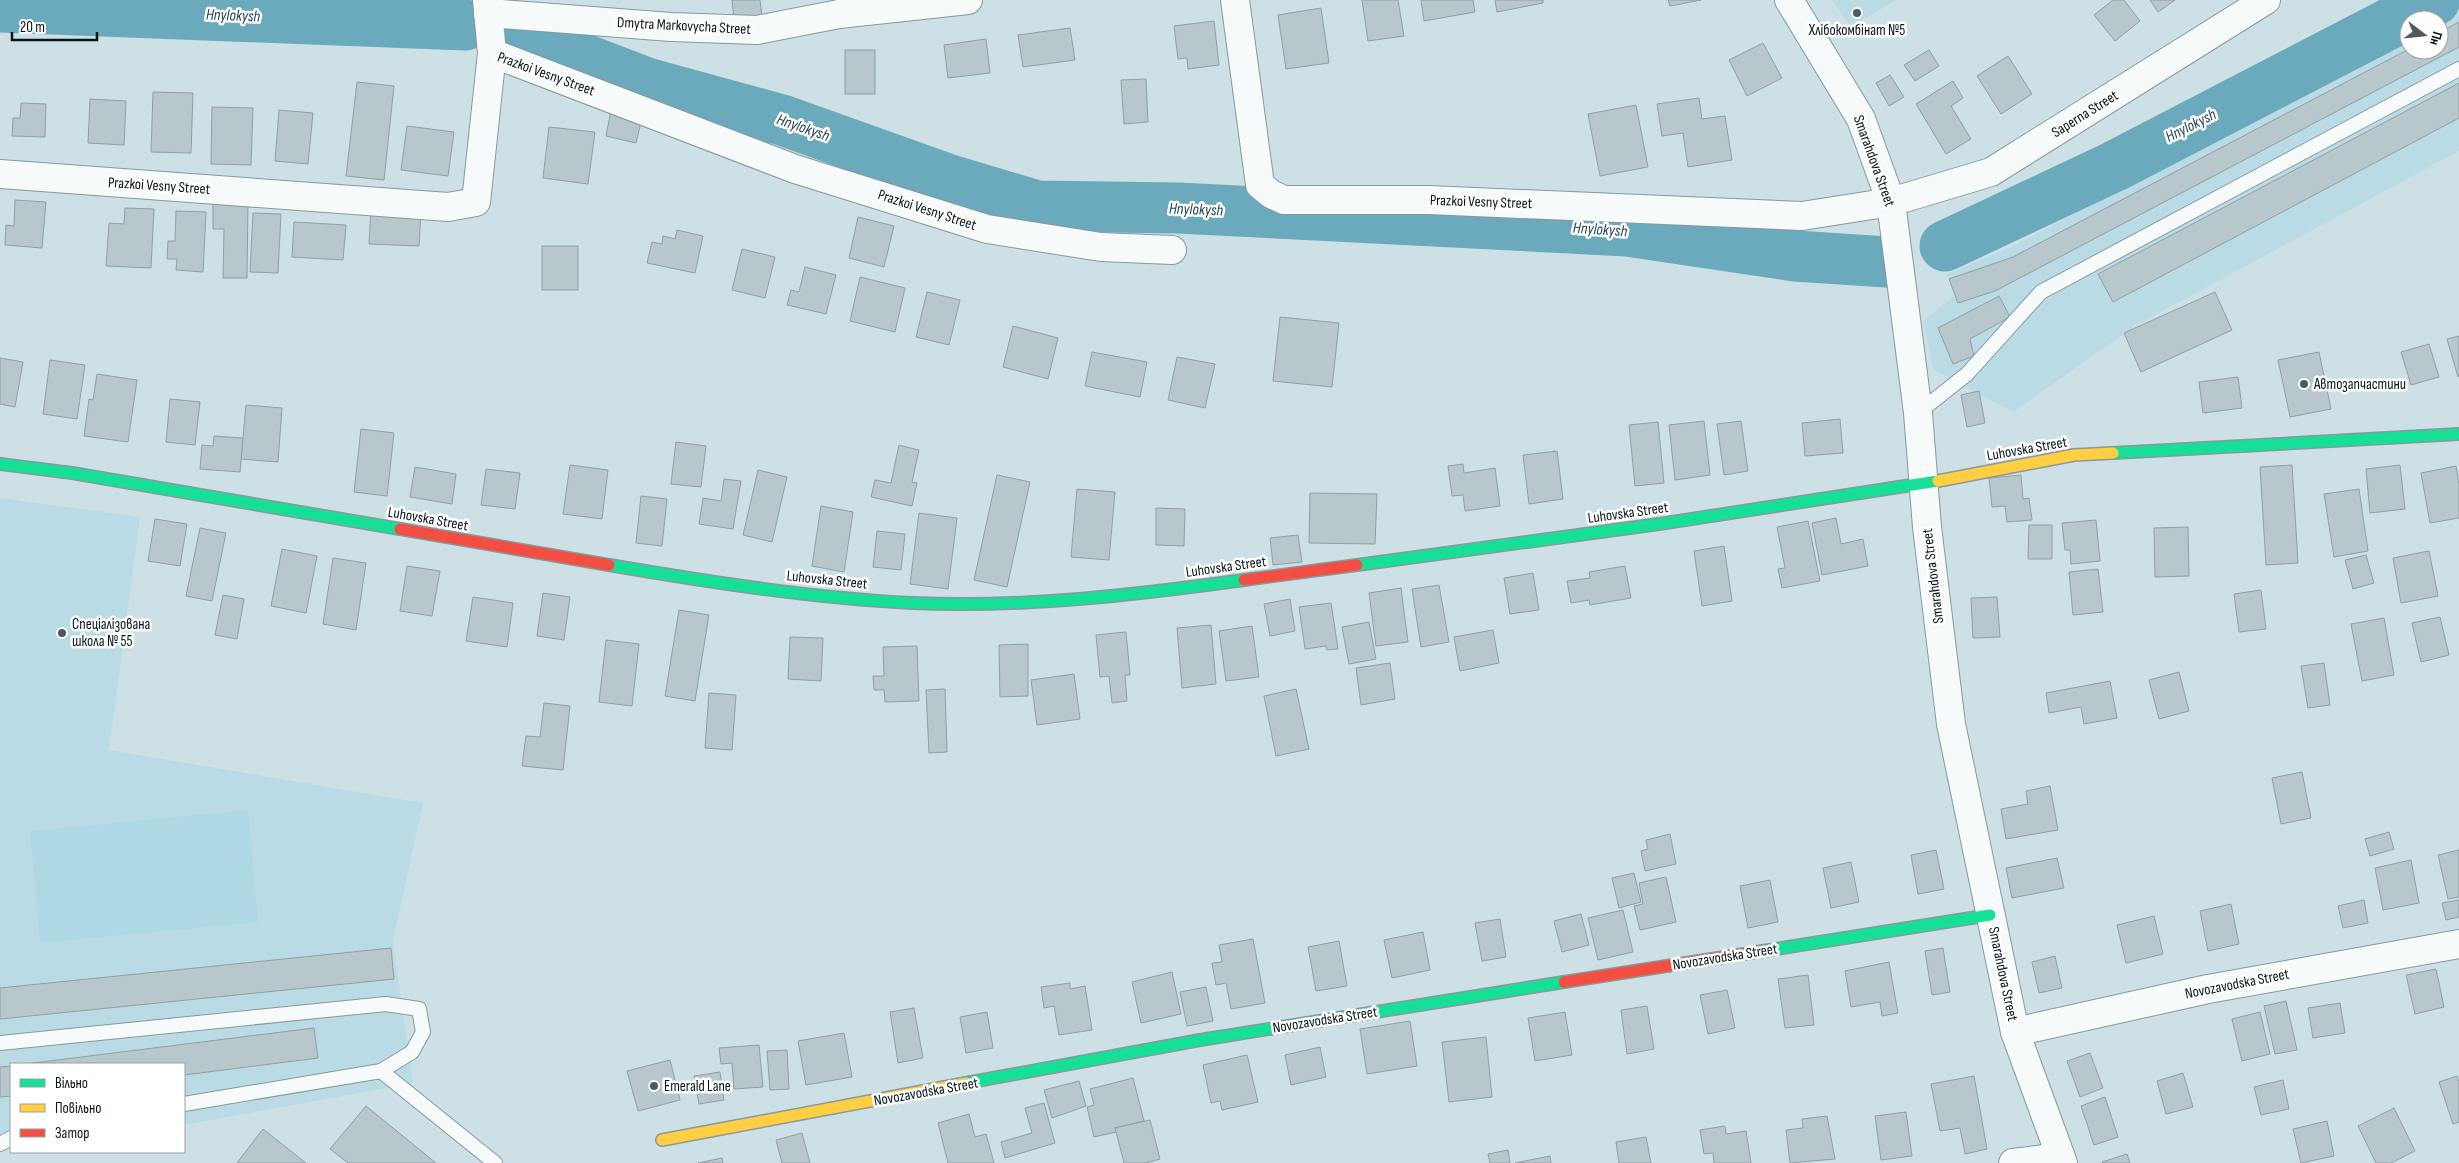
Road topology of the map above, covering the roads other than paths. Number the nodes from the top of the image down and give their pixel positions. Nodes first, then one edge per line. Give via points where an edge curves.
1 (968, 0) edge
2 (1235, 0) edge
3 (1789, 0) edge
4 (2266, 0) edge
5 (488, 7) edge
6 (492, 53) junction
7 (2459, 69) edge
8 (0, 174) edge
9 (1891, 202) junction
10 (1172, 250) dead end
11 (1918, 413) junction
12 (2459, 434) edge
13 (0, 464) edge
14 (1924, 484) junction
15 (1990, 915) junction
16 (2459, 944) edge
17 (2015, 1032) junction
18 (0, 1043) edge
19 (381, 1071) junction
20 (185, 1104) edge
21 (662, 1140) dead end
22 (2061, 1160) edge
23 (495, 1163) edge
24 (2013, 1163) edge

1 - 5 street, Dmytra Markovycha Street via 839,14 757,30 671,27
2 - 9 street, Prazkoi Vesny Street via 1260,185 1284,200 1429,200 1802,216
3 - 9 street, Smarahdova Street via 1861,119
4 - 9 street, Saperna Street via 1991,172
5 - 6 street
6 - 8 street, Prazkoi Vesny Street via 476,202 448,208
6 - 10 street, Prazkoi Vesny Street via 796,169 987,229 1101,247
7 - 11 lane via 2042,292 1967,374
9 - 11 street, Smarahdova Street
11 - 14 street, Smarahdova Street
12 - 14 street, Luhovska Street via 2074,455
13 - 14 street, Luhovska Street via 72,473 757,588 912,603 987,604 1122,597
14 - 15 street, Smarahdova Street via 1951,724
15 - 17 street, Smarahdova Street
15 - 21 street, Novozavodska Street via 1200,1040
16 - 17 street, Novozavodska Street via 2208,989
17 - 22 street, Smarahdova Street
18 - 19 lane via 386,1004 419,1009 423,1032 412,1052
19 - 20 lane
19 - 23 lane
22 - 24 street

